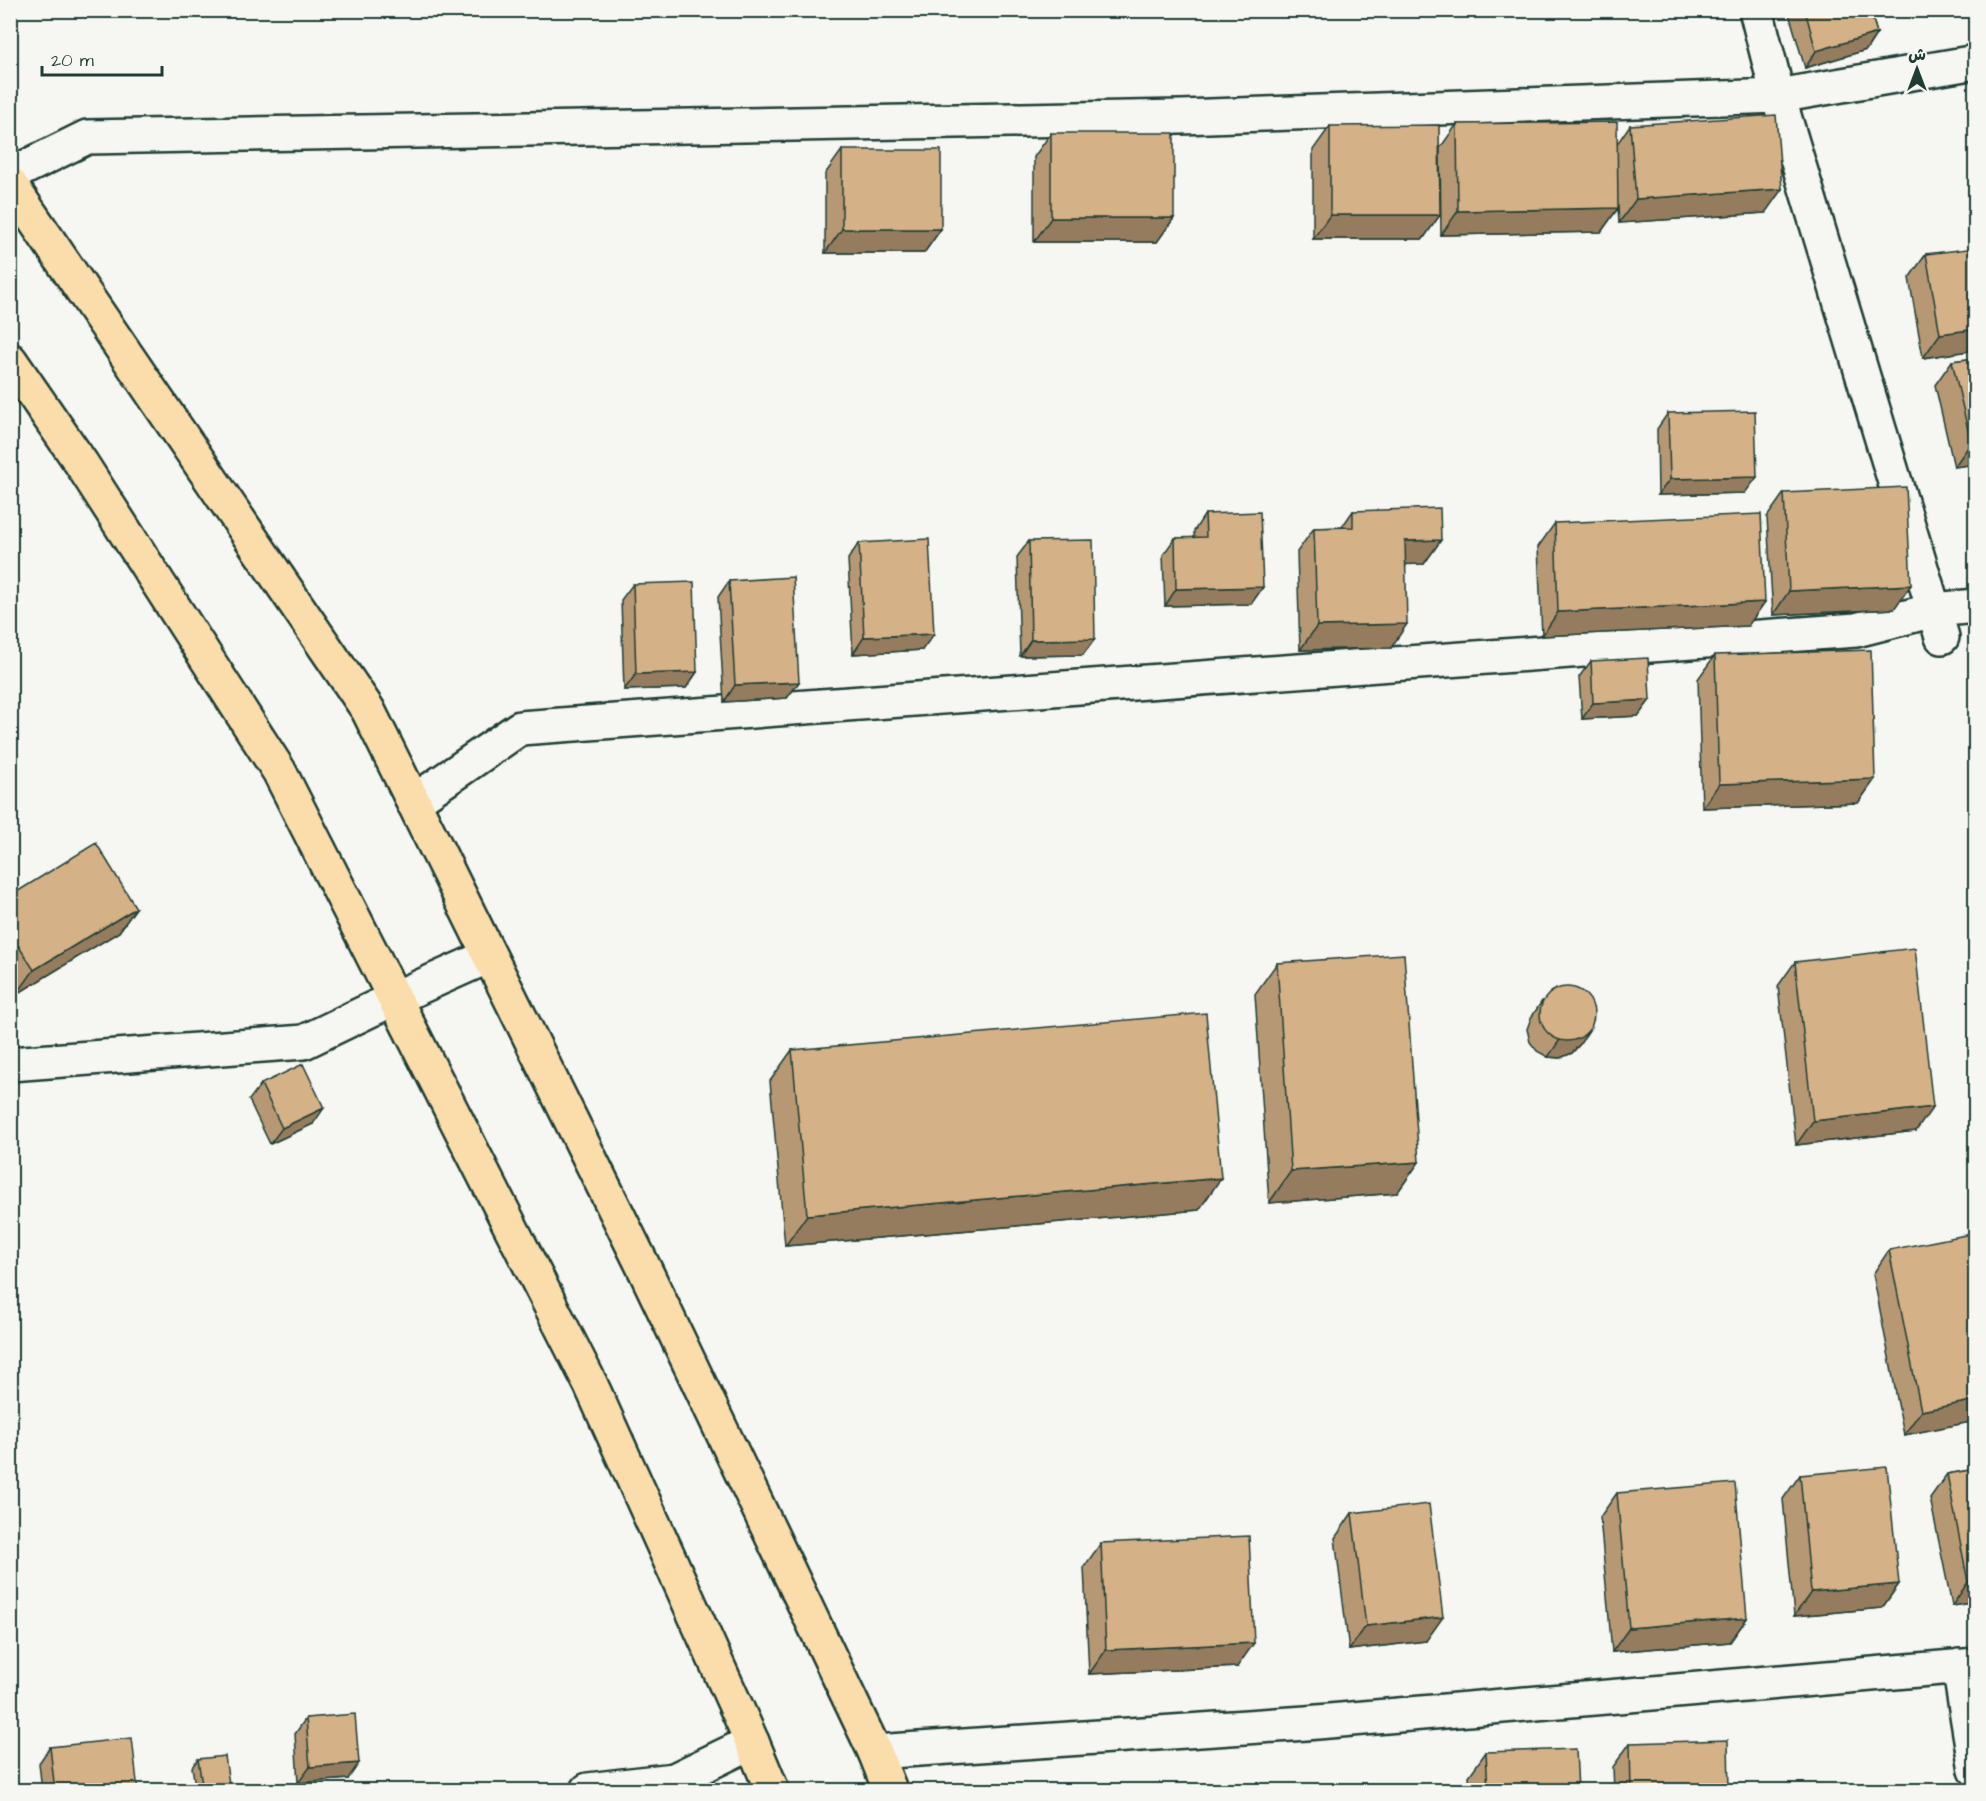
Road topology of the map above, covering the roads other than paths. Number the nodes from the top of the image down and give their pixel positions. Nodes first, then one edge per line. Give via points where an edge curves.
1 (1756, 10) edge
2 (1976, 62) edge
3 (1778, 96) junction
4 (10, 175) edge
5 (10, 184) edge
6 (10, 360) edge
7 (1976, 606) edge
8 (1938, 624) junction
9 (413, 802) junction
10 (489, 956) junction
11 (395, 998) junction
12 (10, 1064) edge
13 (1967, 1665) edge
14 (752, 1742) junction
15 (874, 1752) junction
16 (1976, 1770) edge
17 (588, 1791) edge
18 (772, 1791) edge
19 (890, 1791) edge

1 - 3 street
2 - 3 street
3 - 4 street via 1169,117 87,137
3 - 8 street
5 - 9 highway via 368,710
6 - 11 highway via 81,463 279,771
7 - 8 street
8 - 9 street via 520,728
9 - 10 highway
10 - 11 street
10 - 15 highway via 645,1270
11 - 12 street via 304,1042
11 - 14 highway via 591,1385
13 - 15 street via 1306,1723
13 - 16 street
14 - 17 street via 674,1780
14 - 18 highway
15 - 19 highway

